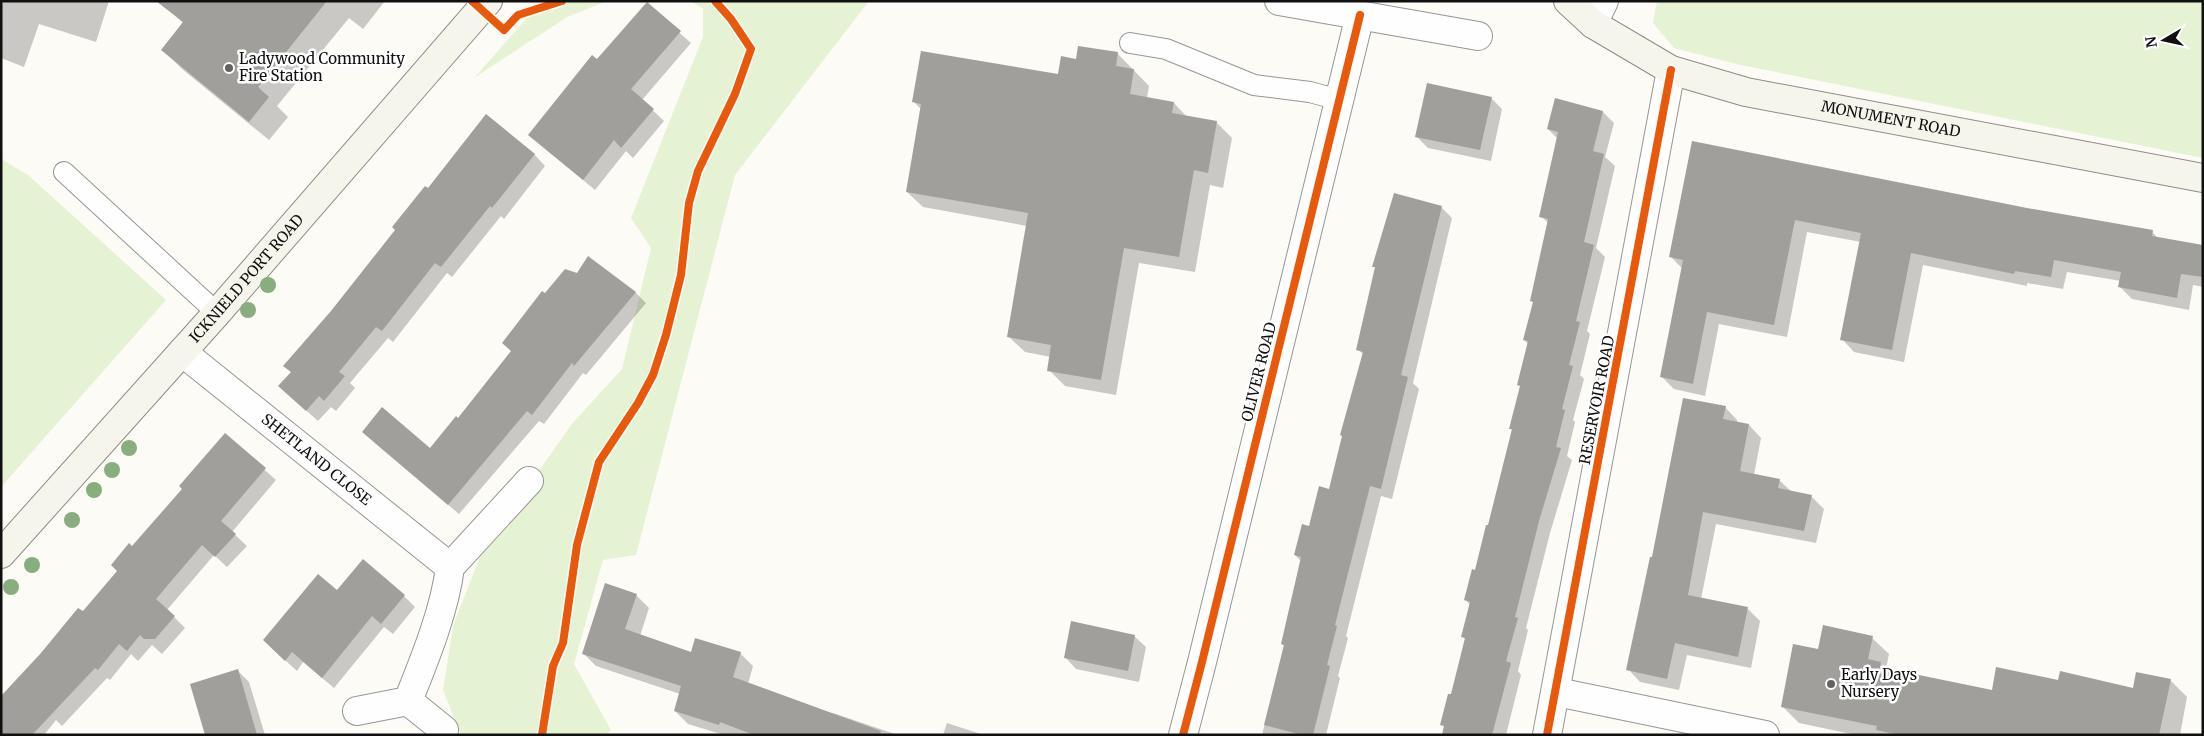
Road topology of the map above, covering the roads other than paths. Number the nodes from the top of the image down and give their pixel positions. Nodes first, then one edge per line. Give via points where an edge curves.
1 (488, 1) edge
2 (1279, 1) edge
3 (1568, 1) edge
4 (1372, 12) edge
5 (1598, 12) edge
6 (1478, 36) dead end
7 (1130, 43) dead end
8 (1671, 70) junction
9 (1339, 100) junction
10 (64, 172) dead end
11 (2203, 178) edge
12 (217, 313) junction
13 (182, 352) junction
14 (529, 480) dead end
15 (1, 554) edge
16 (450, 567) junction
17 (1557, 692) junction
18 (408, 701) junction
19 (357, 711) dead end
20 (444, 730) dead end
21 (1183, 735) edge
22 (1547, 735) edge
23 (1765, 735) edge

1 - 12 main road, ICKNIELD PORT ROAD
2 - 4 street
3 - 5 main road, MONUMENT ROAD
4 - 6 street
4 - 9 street, OLIVER ROAD
5 - 8 main road, MONUMENT ROAD
7 - 9 lane via 1166,49 1254,85 1310,92
8 - 11 main road, MONUMENT ROAD via 1746,92
8 - 17 street, RESERVOIR ROAD
9 - 21 street, OLIVER ROAD
10 - 12 lane
12 - 13 main road, ICKNIELD PORT ROAD
13 - 15 main road, ICKNIELD PORT ROAD
13 - 16 street, SHETLAND CLOSE
14 - 16 street
16 - 18 street via 448,586
17 - 22 street, RESERVOIR ROAD
17 - 23 street
18 - 19 street
18 - 20 street

